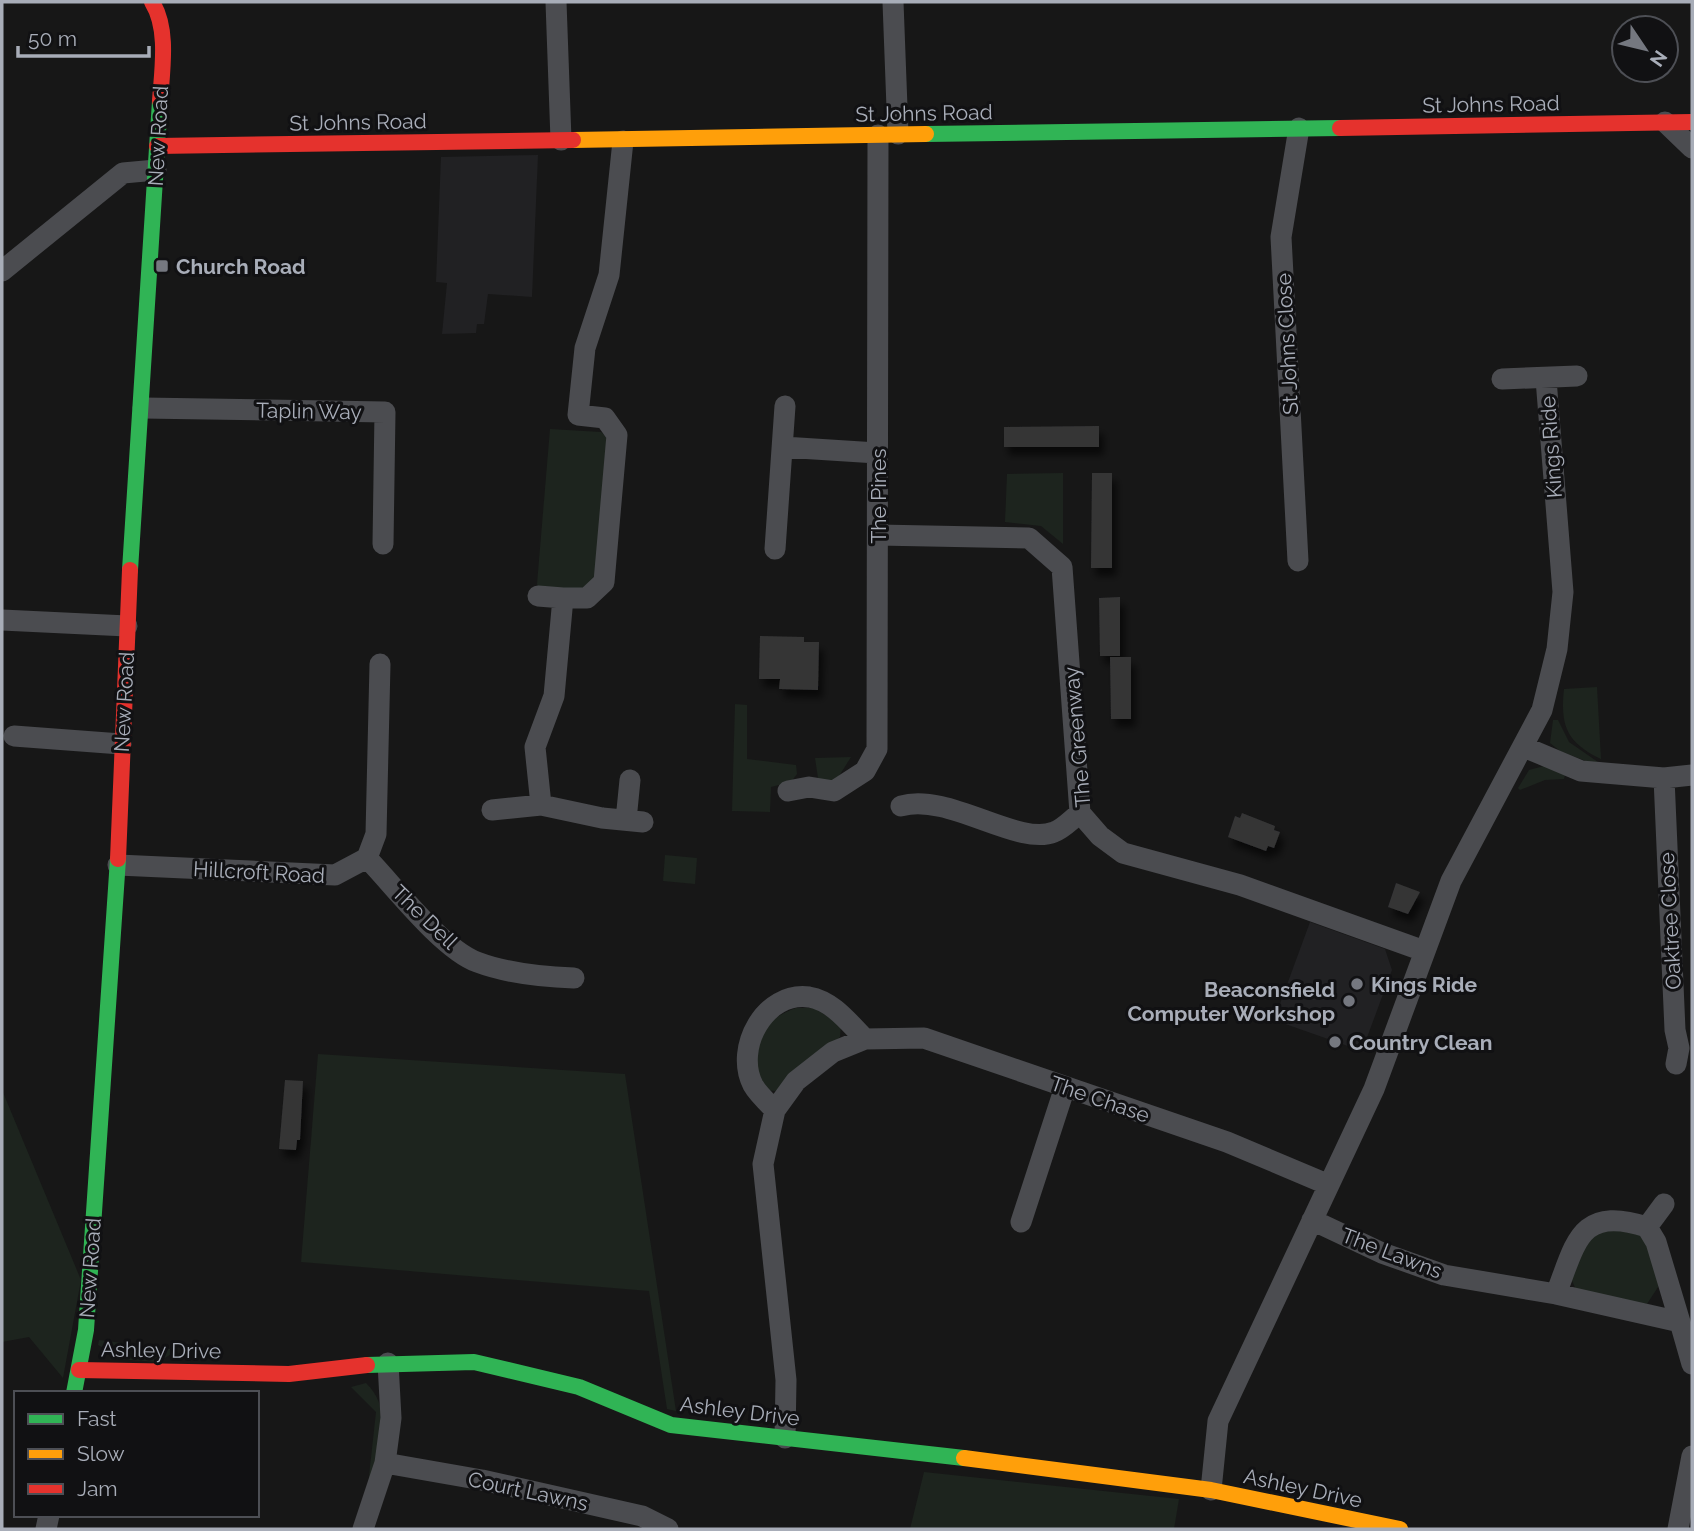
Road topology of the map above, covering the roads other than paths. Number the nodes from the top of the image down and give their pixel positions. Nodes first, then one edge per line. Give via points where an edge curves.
1 (556, 2) edge
2 (894, 2) edge
3 (158, 5) edge
4 (1665, 122) junction
5 (1692, 122) edge
6 (1299, 128) junction
7 (888, 134) junction
8 (561, 140) junction
9 (623, 141) junction
10 (157, 146) junction
11 (1692, 148) edge
12 (156, 170) junction
13 (2, 271) edge
14 (1577, 376) dead end
15 (1503, 379) dead end
16 (1546, 379) junction
17 (785, 406) dead end
18 (143, 408) junction
19 (783, 447) junction
20 (877, 453) junction
21 (878, 535) junction
22 (383, 544) dead end
23 (775, 550) dead end
24 (1298, 561) dead end
25 (538, 596) dead end
26 (563, 598) junction
27 (2, 620) edge
28 (127, 626) junction
29 (380, 664) dead end
30 (14, 736) dead end
31 (121, 744) junction
32 (1524, 747) junction
33 (1692, 775) edge
34 (1664, 778) junction
35 (630, 780) dead end
36 (788, 792) dead end
37 (541, 805) junction
38 (901, 806) dead end
39 (492, 810) dead end
40 (1080, 813) junction
41 (367, 858) junction
42 (118, 865) junction
43 (1424, 951) junction
44 (574, 978) dead end
45 (865, 1039) junction
46 (1676, 1064) dead end
47 (1065, 1087) junction
48 (775, 1110) junction
49 (1329, 1185) junction
50 (1664, 1204) dead end
51 (1312, 1220) junction
52 (1021, 1222) dead end
53 (1647, 1227) junction
54 (1556, 1294) junction
55 (1680, 1322) junction
56 (388, 1363) junction
57 (1692, 1364) edge
58 (79, 1370) junction
59 (74, 1391) edge
60 (785, 1438) junction
61 (1692, 1456) edge
62 (385, 1463) junction
63 (1211, 1490) junction
64 (1389, 1528) edge
65 (363, 1529) edge
66 (668, 1529) edge
67 (1678, 1529) edge

1 - 8 street
2 - 7 street, The Pines
3 - 10 street, New Road via 163,47
4 - 5 street, St Johns Road
4 - 6 street, St Johns Road
4 - 11 street
6 - 7 street, St Johns Road
6 - 24 street, St Johns Close via 1281,237
7 - 9 street, St Johns Road
7 - 20 street, The Pines
8 - 9 street, St Johns Road
8 - 10 street, St Johns Road
9 - 26 street via 609,275 585,348 578,415 606,418 617,435 604,582 587,598
10 - 12 street, New Road
12 - 13 street via 123,173
12 - 18 street, New Road
14 - 16 street, Kings Ride
15 - 16 street, Kings Ride
16 - 32 street, Kings Ride via 1563,592 1557,649 1542,710
17 - 19 street
18 - 22 street, Taplin Way via 385,412
18 - 28 street, New Road
19 - 20 street
19 - 23 street
20 - 21 street, The Pines
21 - 36 street, The Pines via 877,749 865,771 834,791 809,788
21 - 40 street, The Greenway via 1029,538 1062,567
25 - 26 street
26 - 37 street via 554,696 535,747
27 - 28 street
28 - 31 street, New Road
29 - 41 street via 376,834
30 - 31 street
31 - 42 street, New Road
32 - 34 street via 1581,771
32 - 43 street, Kings Ride via 1451,881
33 - 34 street
34 - 46 street, Oaktree Close via 1679,1048
35 - 37 street via 635,821
37 - 39 street
38 - 40 street via 914,802 965,812 1032,835 1054,833
40 - 43 street, The Greenway via 1123,853 1240,885
41 - 42 street, Hillcroft Road via 334,875
41 - 44 street, The Dell via 447,943 476,962
42 - 58 street, New Road via 86,1330
43 - 49 street, Kings Ride via 1374,1089
45 - 47 street, The Chase via 924,1038
45 - 48 street, The Chase via 833,1052 815,1066 796,1081
45 - 48 street via 833,1007 808,997 777,1003 753,1030 746,1057 753,1085
47 - 49 street, The Chase via 1227,1142
47 - 52 street
48 - 60 street, The Chase via 763,1164 786,1380
49 - 51 street, Kings Ride
50 - 53 street
51 - 54 street, The Lawns via 1382,1253 1444,1275
51 - 63 street, Kings Ride via 1218,1421
53 - 54 street via 1629,1222 1590,1225 1579,1236
53 - 55 street via 1656,1242
54 - 55 street, The Lawns
55 - 57 street
56 - 58 street, Ashley Drive via 289,1374
56 - 60 street, Ashley Drive via 474,1362 579,1387 671,1425
56 - 62 street via 391,1418
58 - 59 street, New Road
60 - 63 street, Ashley Drive
61 - 67 street
62 - 65 street
62 - 66 street, Court Lawns via 629,1513
63 - 64 street, Ashley Drive

